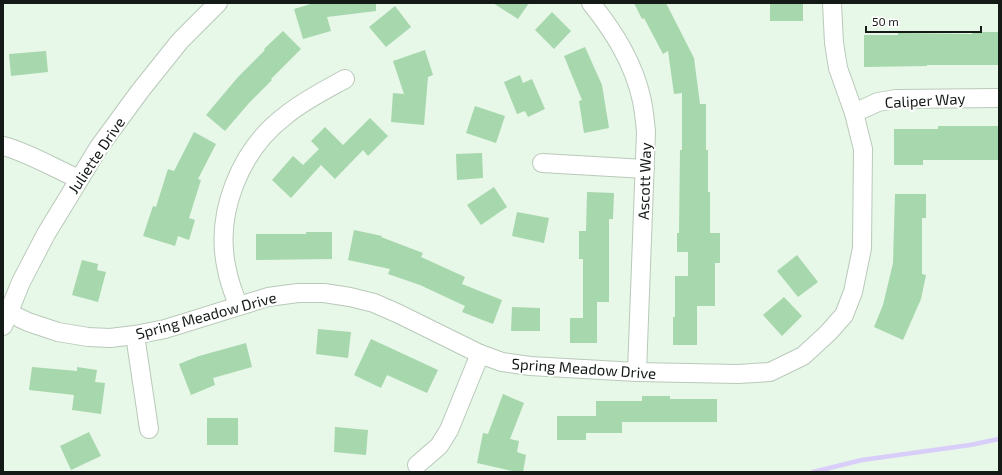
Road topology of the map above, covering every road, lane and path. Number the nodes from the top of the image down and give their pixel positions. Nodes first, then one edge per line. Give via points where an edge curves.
1 (218, 3) edge
2 (590, 3) edge
3 (832, 3) edge
4 (345, 79) dead end
5 (999, 98) edge
6 (854, 113) junction
7 (3, 146) edge
8 (542, 163) dead end
9 (645, 169) junction
10 (79, 179) junction
11 (238, 305) junction
12 (5, 316) edge
13 (135, 335) junction
14 (480, 354) junction
15 (637, 372) junction
16 (149, 429) dead end
17 (417, 465) dead end

1 - 10 street, Juliette Drive via 180,41 145,85 99,147
2 - 9 street, Ascott Way via 620,44 634,75 642,100 646,132
3 - 6 street, Spring Meadow Drive via 838,68
4 - 11 street via 285,115 255,146 242,167 232,190 226,216 224,243 227,270
5 - 6 street, Caliper Way via 896,99 878,102
6 - 15 street, Spring Meadow Drive via 863,149 862,248 854,292 844,315 803,356 770,372
7 - 10 street
8 - 9 street
9 - 15 street, Ascott Way
10 - 12 street, Juliette Drive via 46,234
11 - 13 street, Spring Meadow Drive
11 - 14 street, Spring Meadow Drive via 298,293 350,297 374,303
12 - 13 street, Spring Meadow Drive via 58,332 88,337
13 - 16 street
14 - 15 street, Spring Meadow Drive via 502,362 530,366
14 - 17 street via 449,430 439,446

